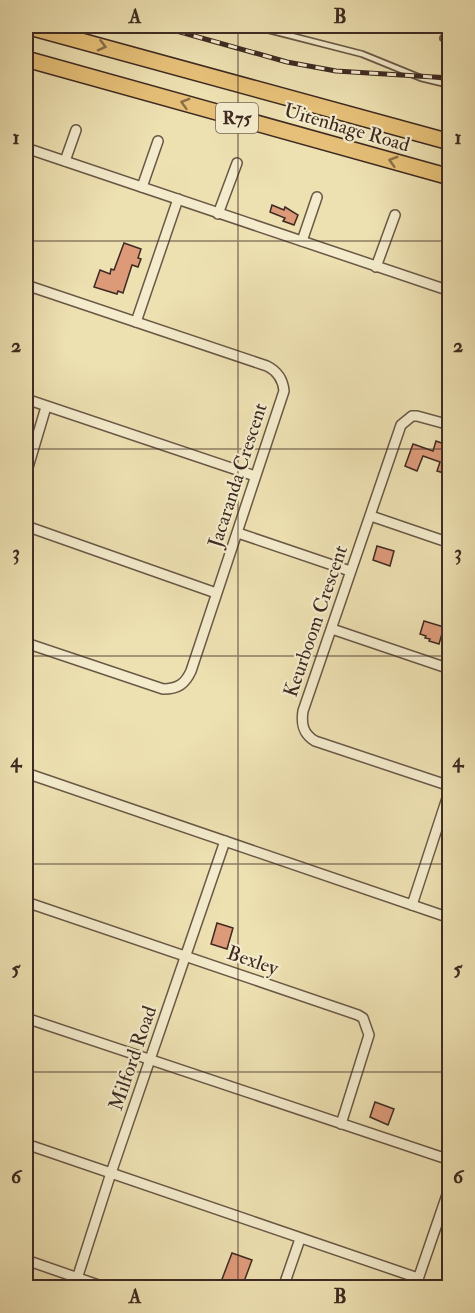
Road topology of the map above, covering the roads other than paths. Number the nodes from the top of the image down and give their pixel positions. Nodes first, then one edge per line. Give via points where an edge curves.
1 (26, 26) edge
2 (253, 26) edge
3 (443, 38) dead end
4 (450, 40) edge
5 (26, 59) edge
6 (450, 85) edge
7 (76, 130) dead end
8 (158, 141) dead end
9 (450, 142) edge
10 (26, 147) edge
11 (65, 161) junction
12 (237, 163) dead end
13 (450, 177) edge
14 (142, 187) junction
15 (317, 197) dead end
16 (178, 199) junction
17 (218, 214) junction
18 (395, 214) dead end
19 (302, 241) junction
20 (376, 267) junction
21 (26, 285) edge
22 (450, 291) edge
23 (136, 322) junction
24 (26, 399) edge
25 (46, 407) junction
26 (450, 425) edge
27 (26, 474) edge
28 (255, 476) junction
29 (371, 516) junction
30 (26, 526) edge
31 (238, 533) junction
32 (450, 543) edge
33 (350, 572) junction
34 (216, 593) junction
35 (332, 629) junction
36 (26, 645) edge
37 (450, 669) edge
38 (26, 773) edge
39 (450, 788) edge
40 (225, 841) junction
41 (26, 902) edge
42 (412, 905) junction
43 (450, 918) edge
44 (185, 956) junction
45 (26, 1018) edge
46 (151, 1061) junction
47 (341, 1124) junction
48 (26, 1144) edge
49 (450, 1160) edge
50 (111, 1173) junction
51 (450, 1186) edge
52 (300, 1239) junction
53 (26, 1260) edge
54 (78, 1278) junction
55 (417, 1283) edge
56 (74, 1287) edge
57 (108, 1287) edge
58 (283, 1287) edge

1 -> 9 main road, Uitenhage Road / R75
2 - 6 lane via 362,54 421,78
3 - 4 lane
13 -> 5 main road, Uitenhage Road / R75
7 - 11 street
8 - 14 street
10 - 11 street
11 - 14 street
12 - 17 street
14 - 16 street
15 - 19 street
16 - 17 street
16 - 23 street
17 - 19 street
18 - 20 street
19 - 20 street
20 - 22 street
21 - 23 street, Jacaranda Crescent
23 - 28 street, Jacaranda Crescent via 267,366 279,376 284,391
24 - 25 street
25 - 27 street
25 - 28 street
26 - 29 street, Keurboom Crescent via 417,416 401,425
28 - 31 street, Jacaranda Crescent
29 - 32 street
29 - 33 street, Keurboom Crescent
30 - 34 street
31 - 33 street
31 - 34 street, Jacaranda Crescent
33 - 35 street, Keurboom Crescent
34 - 36 street, Jacaranda Crescent via 191,671 184,682 171,689
35 - 37 street
35 - 39 street, Keurboom Crescent via 303,711 302,726 307,735 323,745
38 - 40 street
39 - 42 street
40 - 42 street
40 - 44 street, Milford Road
41 - 44 street, Bexley
42 - 43 street
44 - 46 street, Milford Road
44 - 47 street, Bexley via 363,1018 369,1035
45 - 46 street
46 - 47 street
46 - 50 street, Milford Road
47 - 49 street
48 - 50 street
50 - 52 street
50 - 54 street, Milford Road
51 - 55 street
52 - 55 street
52 - 58 street
53 - 54 street
54 - 56 street, Milford Road
54 - 57 street

